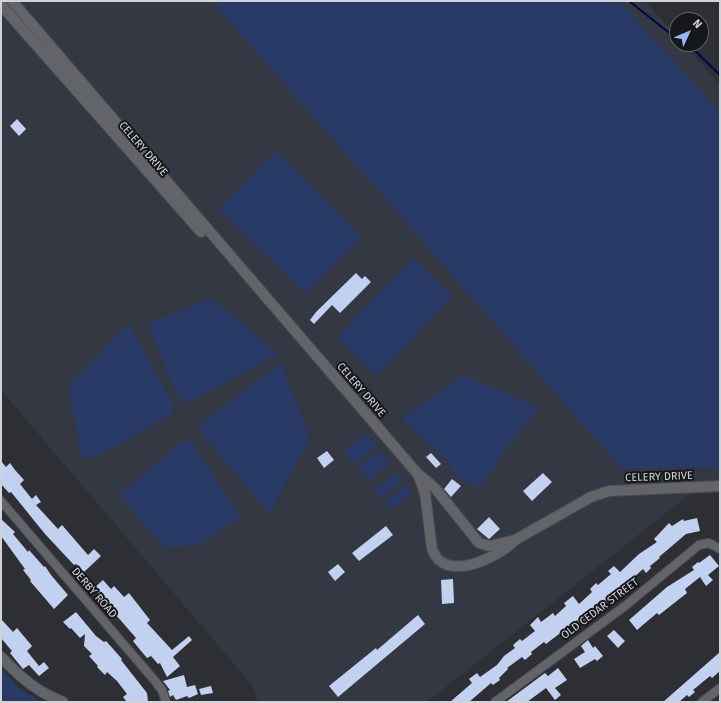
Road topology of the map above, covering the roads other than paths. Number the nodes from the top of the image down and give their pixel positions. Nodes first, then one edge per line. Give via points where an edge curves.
1 (12, 1) edge
2 (1, 5) edge
3 (271, 304) junction
4 (417, 473) junction
5 (720, 486) edge
6 (1, 500) edge
7 (515, 540) junction
8 (720, 548) edge
9 (1, 657) edge
10 (720, 688) edge
11 (63, 702) edge
12 (166, 702) edge
13 (495, 702) edge
14 (702, 702) edge

1 - 3 street, CELERY DRIVE
2 - 3 street, CELERY DRIVE via 246,282
3 - 4 street, CELERY DRIVE
4 - 7 street, CELERY DRIVE via 435,488 478,543 489,546
4 - 7 street, CELERY DRIVE via 424,493 432,549 440,562 451,566 484,561 508,548
5 - 7 street, CELERY DRIVE via 609,491 590,497
6 - 12 street, DERBY ROAD via 156,681
8 - 13 street, OLD CEDAR STREET via 709,543 699,546 625,606
9 - 11 street via 34,689
10 - 14 street

